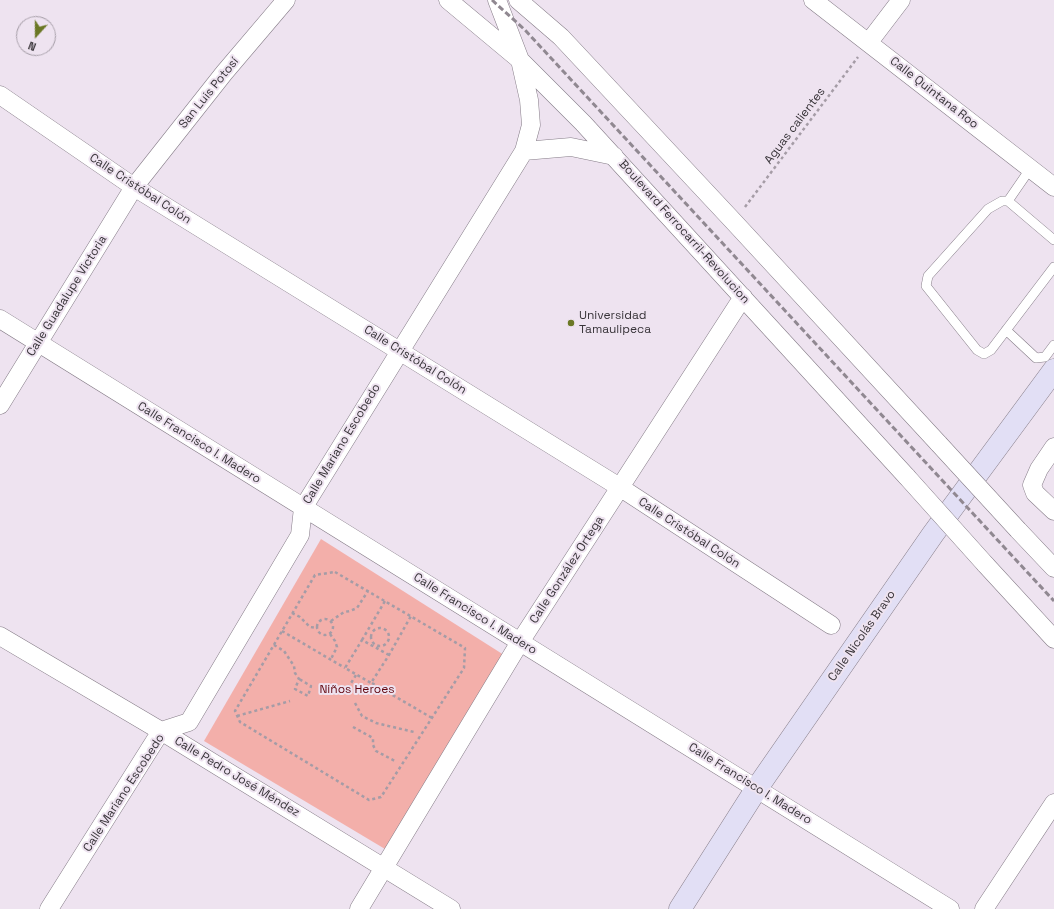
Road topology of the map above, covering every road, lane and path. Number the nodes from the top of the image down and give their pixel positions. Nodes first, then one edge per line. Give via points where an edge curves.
1 (448, 0) edge
2 (497, 0) edge
3 (518, 0) edge
4 (813, 0) edge
5 (901, 0) edge
6 (283, 1) edge
7 (869, 42) junction
8 (520, 60) junction
9 (0, 95) edge
10 (524, 151) junction
11 (614, 156) junction
12 (1030, 169) junction
13 (134, 187) junction
14 (1054, 187) edge
15 (1008, 201) junction
16 (734, 222) junction
17 (1054, 240) edge
18 (1054, 267) edge
19 (743, 297) junction
20 (0, 318) edge
21 (1006, 330) junction
22 (38, 342) junction
23 (1054, 345) edge
24 (400, 350) junction
25 (1054, 370) edge
26 (0, 405) edge
27 (1054, 447) edge
28 (621, 488) junction
29 (303, 508) junction
30 (1054, 511) edge
31 (1054, 568) edge
32 (368, 591) junction
33 (385, 601) junction
34 (292, 613) junction
35 (410, 616) junction
36 (331, 621) junction
37 (831, 625) dead end
38 (317, 628) junction
39 (282, 631) junction
40 (330, 634) junction
41 (0, 636) edge
42 (389, 637) joint
43 (1054, 638) edge
44 (362, 640) junction
45 (520, 642) junction
46 (274, 645) junction
47 (389, 655) junction
48 (331, 660) junction
49 (345, 668) junction
50 (356, 675) junction
51 (299, 679) junction
52 (372, 683) junction
53 (344, 693) dead end
54 (290, 701) dead end
55 (355, 703) dead end
56 (237, 716) junction
57 (432, 718) junction
58 (353, 726) dead end
59 (161, 731) junction
60 (414, 732) dead end
61 (395, 761) dead end
62 (757, 788) junction
63 (1054, 803) edge
64 (385, 867) junction
65 (49, 909) edge
66 (359, 909) edge
67 (451, 909) edge
68 (680, 909) edge
69 (950, 909) edge
70 (984, 909) edge

1 - 8 street, Boulevard Ferrocarril-Revolucion
2 - 8 street, Calle Mariano Escobedo
3 - 16 street via 561,37
4 - 7 street, Calle Quintana Roo
5 - 7 street
6 - 13 street, San Luis Potosí
7 - 12 street, Calle Quintana Roo
7 - 16 path, Aguas calientes
8 - 10 street, Calle Mariano Escobedo via 529,100 531,125
8 - 11 street, Boulevard Ferrocarril-Revolucion
9 - 13 street, Calle Cristóbal Colón
10 - 11 street via 571,147
10 - 24 street, Calle Mariano Escobedo
11 - 19 street, Boulevard Ferrocarril-Revolucion
12 - 14 street, Calle Quintana Roo
12 - 15 lane
13 - 22 street, Calle Guadalupe Victoria
13 - 24 street, Calle Cristóbal Colón
15 - 17 lane
15 - 21 lane via 997,203 988,209 928,276 926,283 928,290 980,352 984,354 991,350
16 - 31 street, bridge
18 - 21 lane
19 - 28 street, Calle González Ortega
19 - 43 street, Boulevard Ferrocarril-Revolucion, bridge
20 - 22 street, Calle Francisco I. Madero
21 - 23 lane via 1036,358 1044,357
22 - 26 street, Calle Guadalupe Victoria
22 - 29 street, Calle Francisco I. Madero
24 - 28 street, Calle Cristóbal Colón
24 - 29 street, Calle Mariano Escobedo
25 - 62 main road, Calle Nicolás Bravo via 933,534
27 - 30 street via 1032,485 1035,493
28 - 37 street, Calle Cristóbal Colón
28 - 45 street, Calle González Ortega
29 - 45 street, Calle Francisco I. Madero
29 - 59 street, Calle Mariano Escobedo via 300,535 189,722
32 - 33 path
32 - 34 path via 335,572 315,575
32 - 36 path via 357,608 344,612
33 - 35 path
33 - 44 path
34 - 38 path via 310,627
34 - 39 path
35 - 47 path
35 - 57 path via 465,648 464,668
36 - 38 path via 322,620
36 - 40 path via 334,628
38 - 40 path via 322,634
39 - 46 path
39 - 48 path
40 - 48 path via 336,647
41 - 59 street, Calle Pedro José Méndez
42 - 42 path via 387,643 382,646 376,646 370,638 371,632 378,628 384,629
44 - 47 path
44 - 49 path
45 - 62 street, Calle Francisco I. Madero
45 - 64 street, Calle González Ortega
46 - 51 path via 284,651
46 - 56 path via 234,711
47 - 52 path
48 - 49 path
49 - 50 path
50 - 52 path
50 - 53 path
51 - 51 path via 312,686 308,696 295,689
52 - 57 path
54 - 56 path
55 - 60 path via 362,716 376,723
56 - 57 path via 240,722 369,800 381,797
58 - 61 path via 373,738 376,751
59 - 64 street, Calle Pedro José Méndez
59 - 65 street, Calle Mariano Escobedo
62 - 68 main road, Calle Nicolás Bravo
62 - 69 street, Calle Francisco I. Madero
63 - 70 street
64 - 66 street, Calle González Ortega
64 - 67 street, Calle Pedro José Méndez

